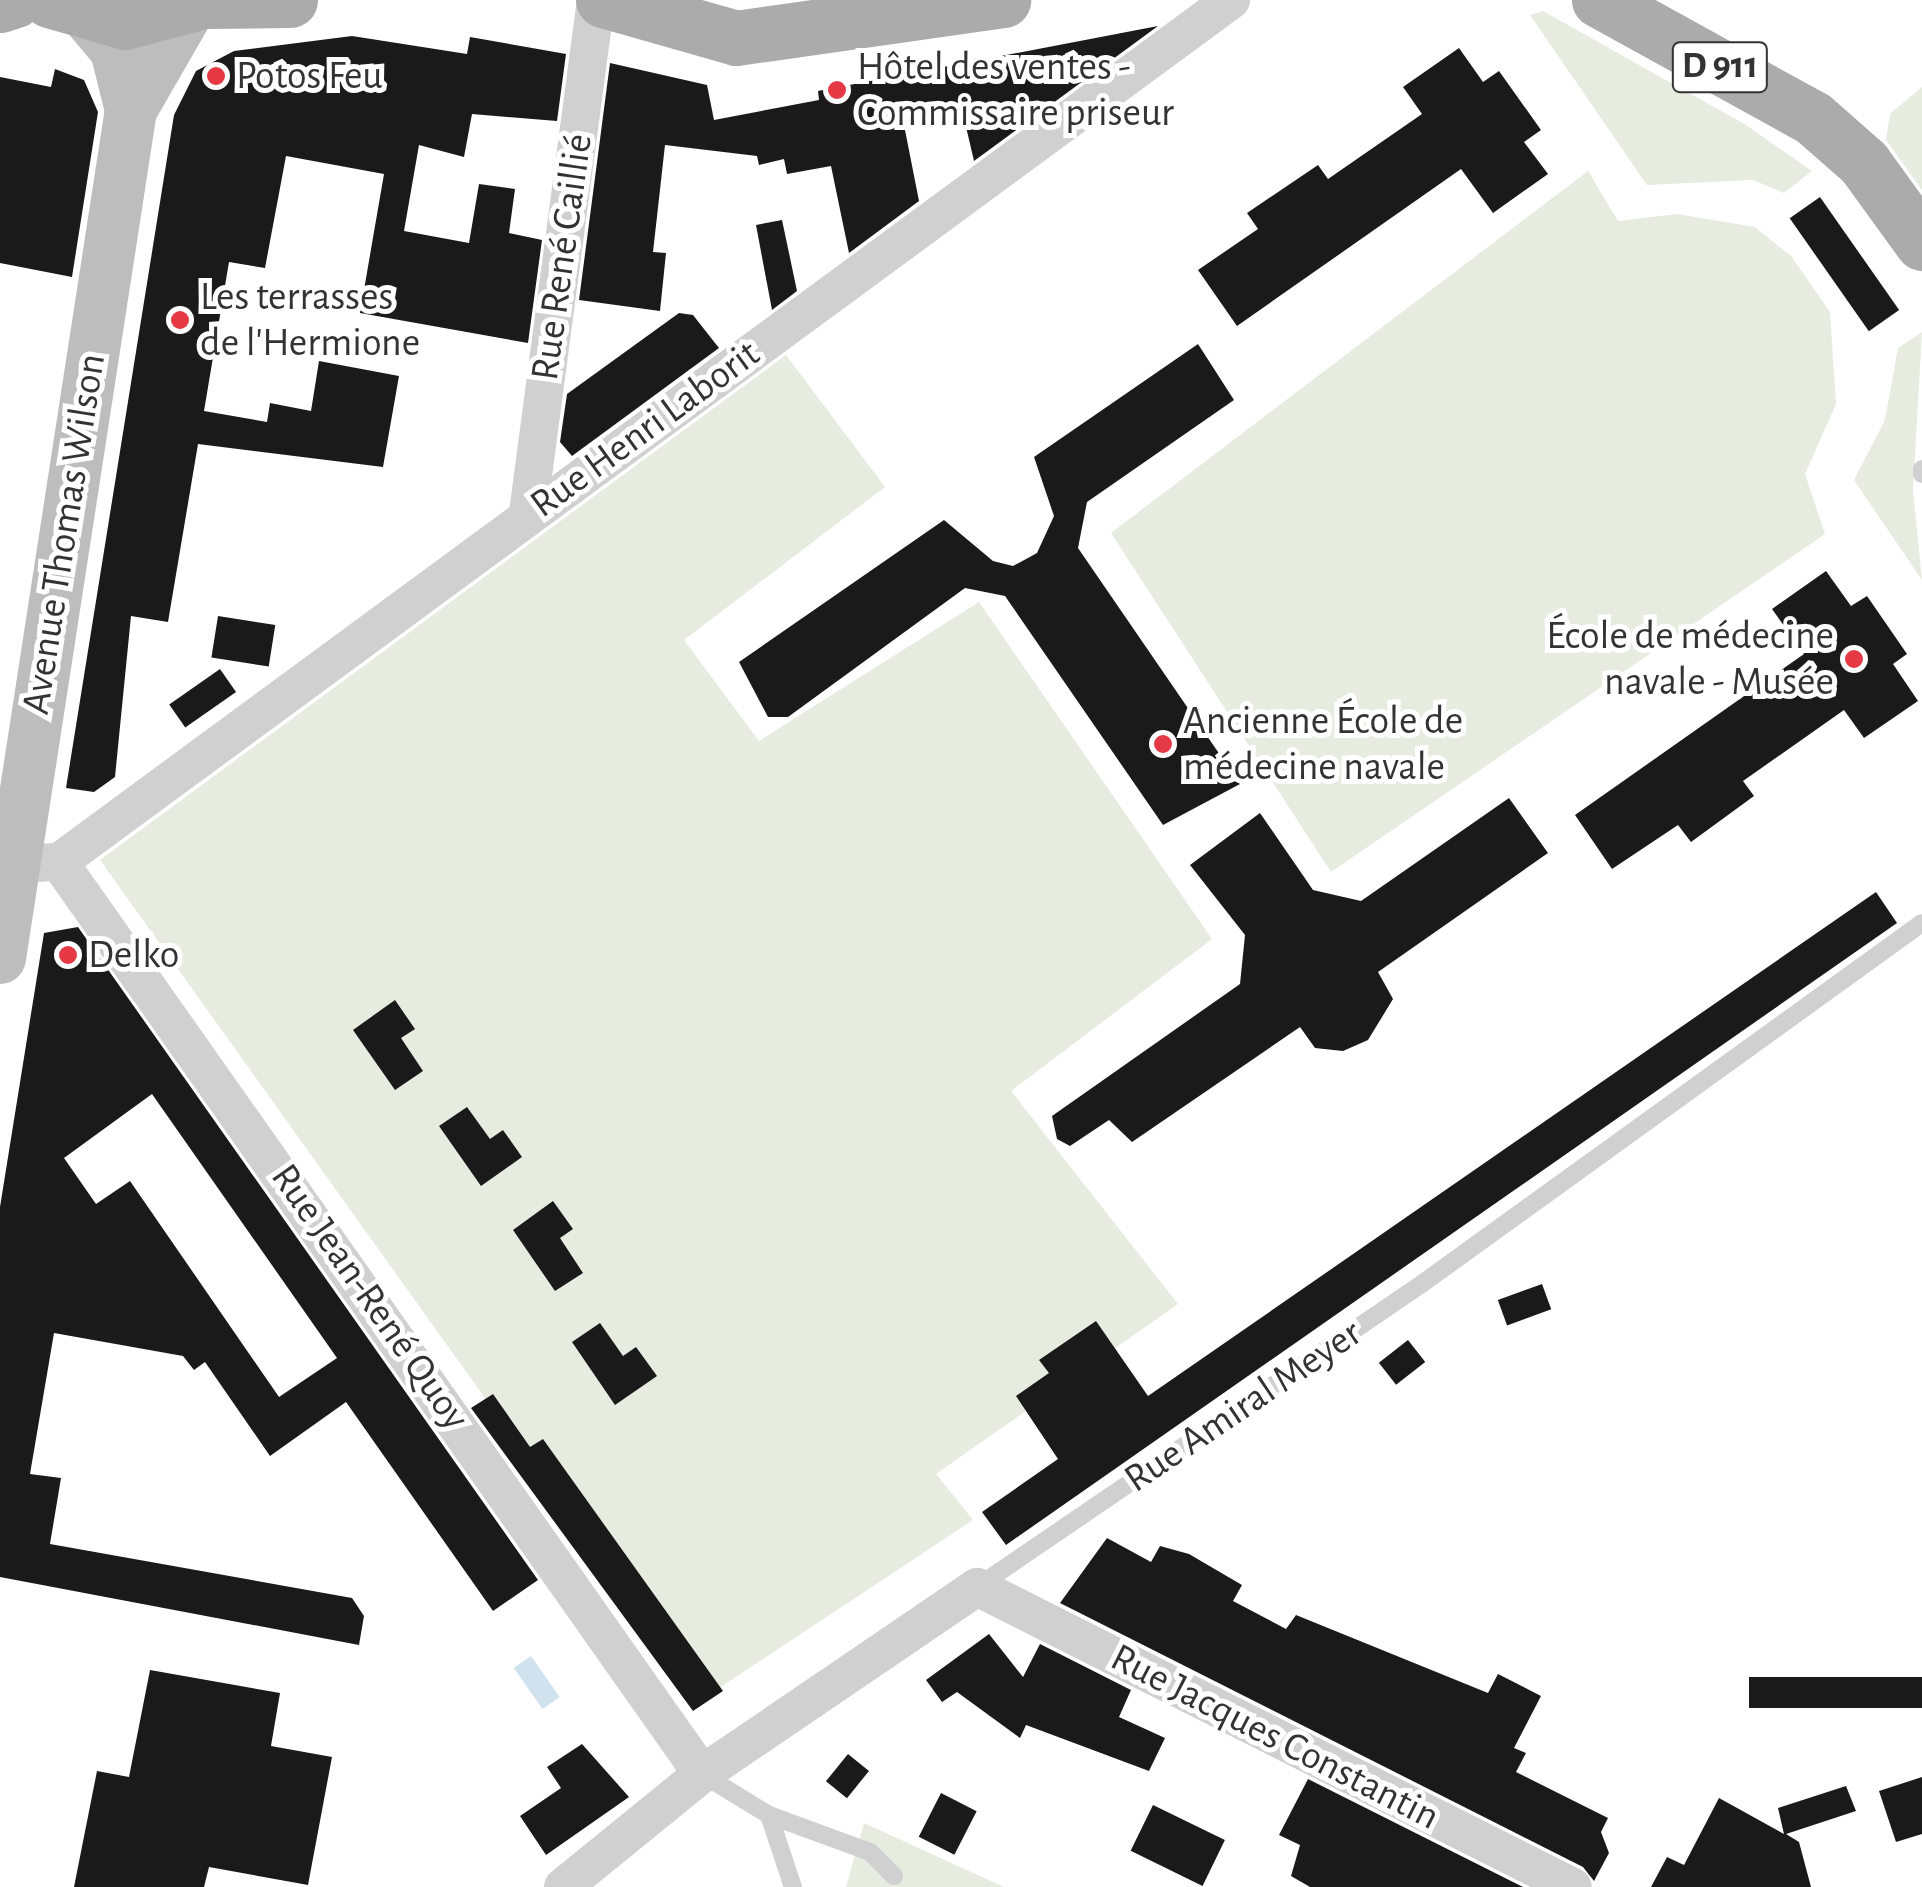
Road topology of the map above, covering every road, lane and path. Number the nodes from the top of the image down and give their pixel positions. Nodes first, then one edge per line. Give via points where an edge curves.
1 (15, 0) edge
2 (290, 0) edge
3 (599, 0) edge
4 (1003, 0) edge
5 (1231, 0) edge
6 (1598, 0) edge
7 (201, 4) edge
8 (0, 5) edge
9 (70, 10) edge
10 (131, 110) junction
11 (1922, 243) edge
12 (528, 514) junction
13 (24, 863) edge
14 (1922, 924) edge
15 (0, 958) edge
16 (977, 1588) junction
17 (702, 1774) junction
18 (768, 1814) junction
19 (894, 1876) dead end
20 (563, 1887) edge
21 (793, 1887) edge
22 (1573, 1887) edge

1 - 8 main road
2 - 7 main road
3 - 4 main road via 736,38
3 - 12 street, Rue René Caillié
5 - 12 street, Rue Henri Laborit
6 - 11 main road, D 911 via 1814,118 1864,162
7 - 9 main road
7 - 10 street, Avenue Thomas Wilson
9 - 10 street, Avenue Thomas Wilson via 116,50
10 - 13 street, Avenue Thomas Wilson
12 - 13 street, Rue Henri Laborit
13 - 15 street, Avenue Thomas Wilson
13 - 17 street, Rue Jean-René Quoy
14 - 16 lane, Rue Amiral Meyer via 1423,1283
16 - 17 street, Rue Amiral Meyer
16 - 22 street, Rue Jacques Constantin
17 - 18 lane
17 - 20 street, Rue Amiral Meyer
18 - 19 lane via 870,1852
18 - 21 lane

